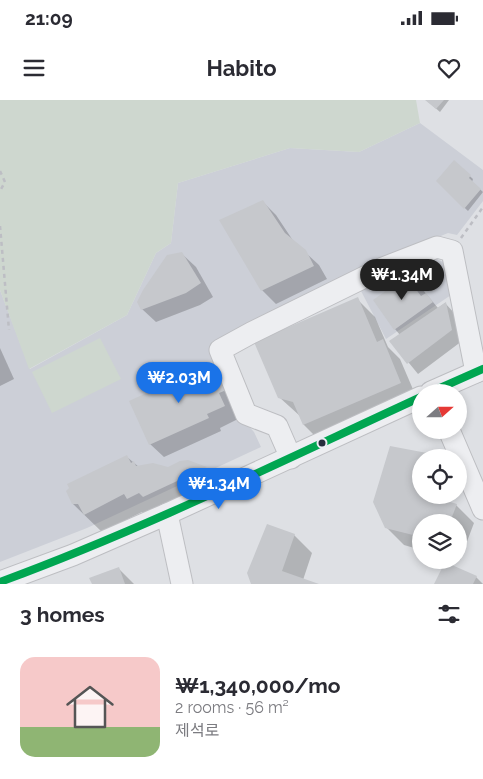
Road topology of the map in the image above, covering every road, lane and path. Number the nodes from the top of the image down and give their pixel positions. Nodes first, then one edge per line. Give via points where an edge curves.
1 (0, 171) edge
2 (0, 191) edge
3 (483, 207) edge
4 (0, 226) edge
5 (452, 251) junction
6 (9, 330) dead end
7 (480, 371) edge
8 (450, 384) edge
9 (412, 401) edge
10 (453, 439) edge
11 (291, 458) junction
12 (483, 509) edge
13 (167, 514) junction
14 (0, 582) edge
15 (182, 584) edge

1 - 2 path via 4,182
3 - 5 path
4 - 6 path
5 - 7 street
5 - 11 street via 437,247 383,268 220,350 246,414 277,426
7 - 8 street
9 - 11 street
10 - 12 street
11 - 13 street
13 - 14 street via 73,555
13 - 15 street

